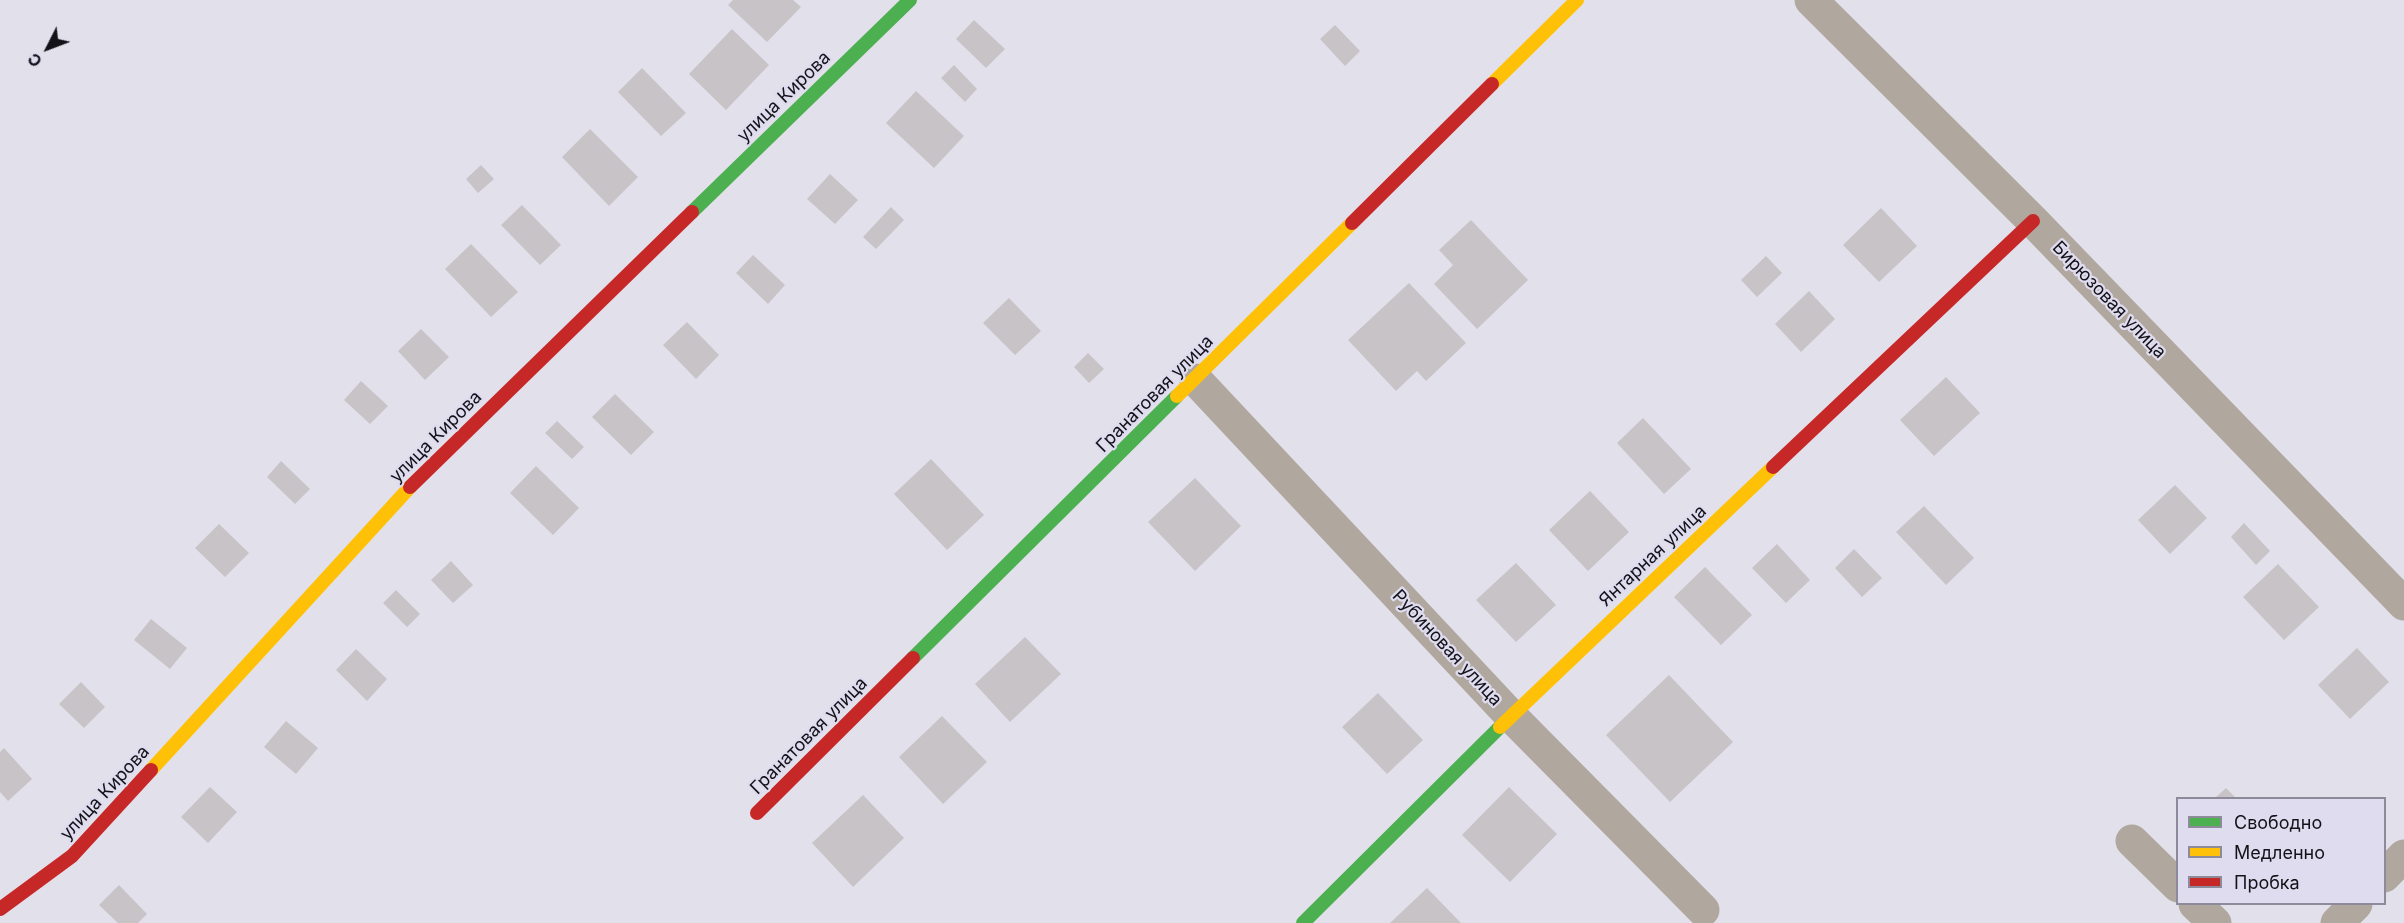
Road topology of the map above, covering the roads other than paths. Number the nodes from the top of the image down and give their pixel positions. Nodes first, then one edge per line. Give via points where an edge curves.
1 (910, 0) edge
2 (1577, 0) edge
3 (1811, 0) edge
4 (2033, 221) junction
5 (1196, 380) junction
6 (2404, 604) edge
7 (1511, 716) junction
8 (757, 813) dead end
9 (2132, 841) dead end
10 (2404, 856) edge
11 (2386, 875) edge
12 (2176, 884) edge
13 (2197, 905) edge
14 (2354, 905) edge
15 (0, 909) edge
16 (1703, 910) dead end
17 (1303, 923) edge
18 (2215, 923) edge
19 (2337, 923) edge

1 - 15 street, улица Кирова via 424,472 72,856
2 - 5 street, Гранатовая улица
3 - 4 street, Бирюзовая улица
4 - 6 street, Бирюзовая улица
4 - 7 street, Янтарная улица
5 - 7 street, Рубиновая улица
5 - 8 street, Гранатовая улица
7 - 16 street, Рубиновая улица
7 - 17 street, Янтарная улица
9 - 12 street
10 - 11 street
13 - 18 street
14 - 19 street

